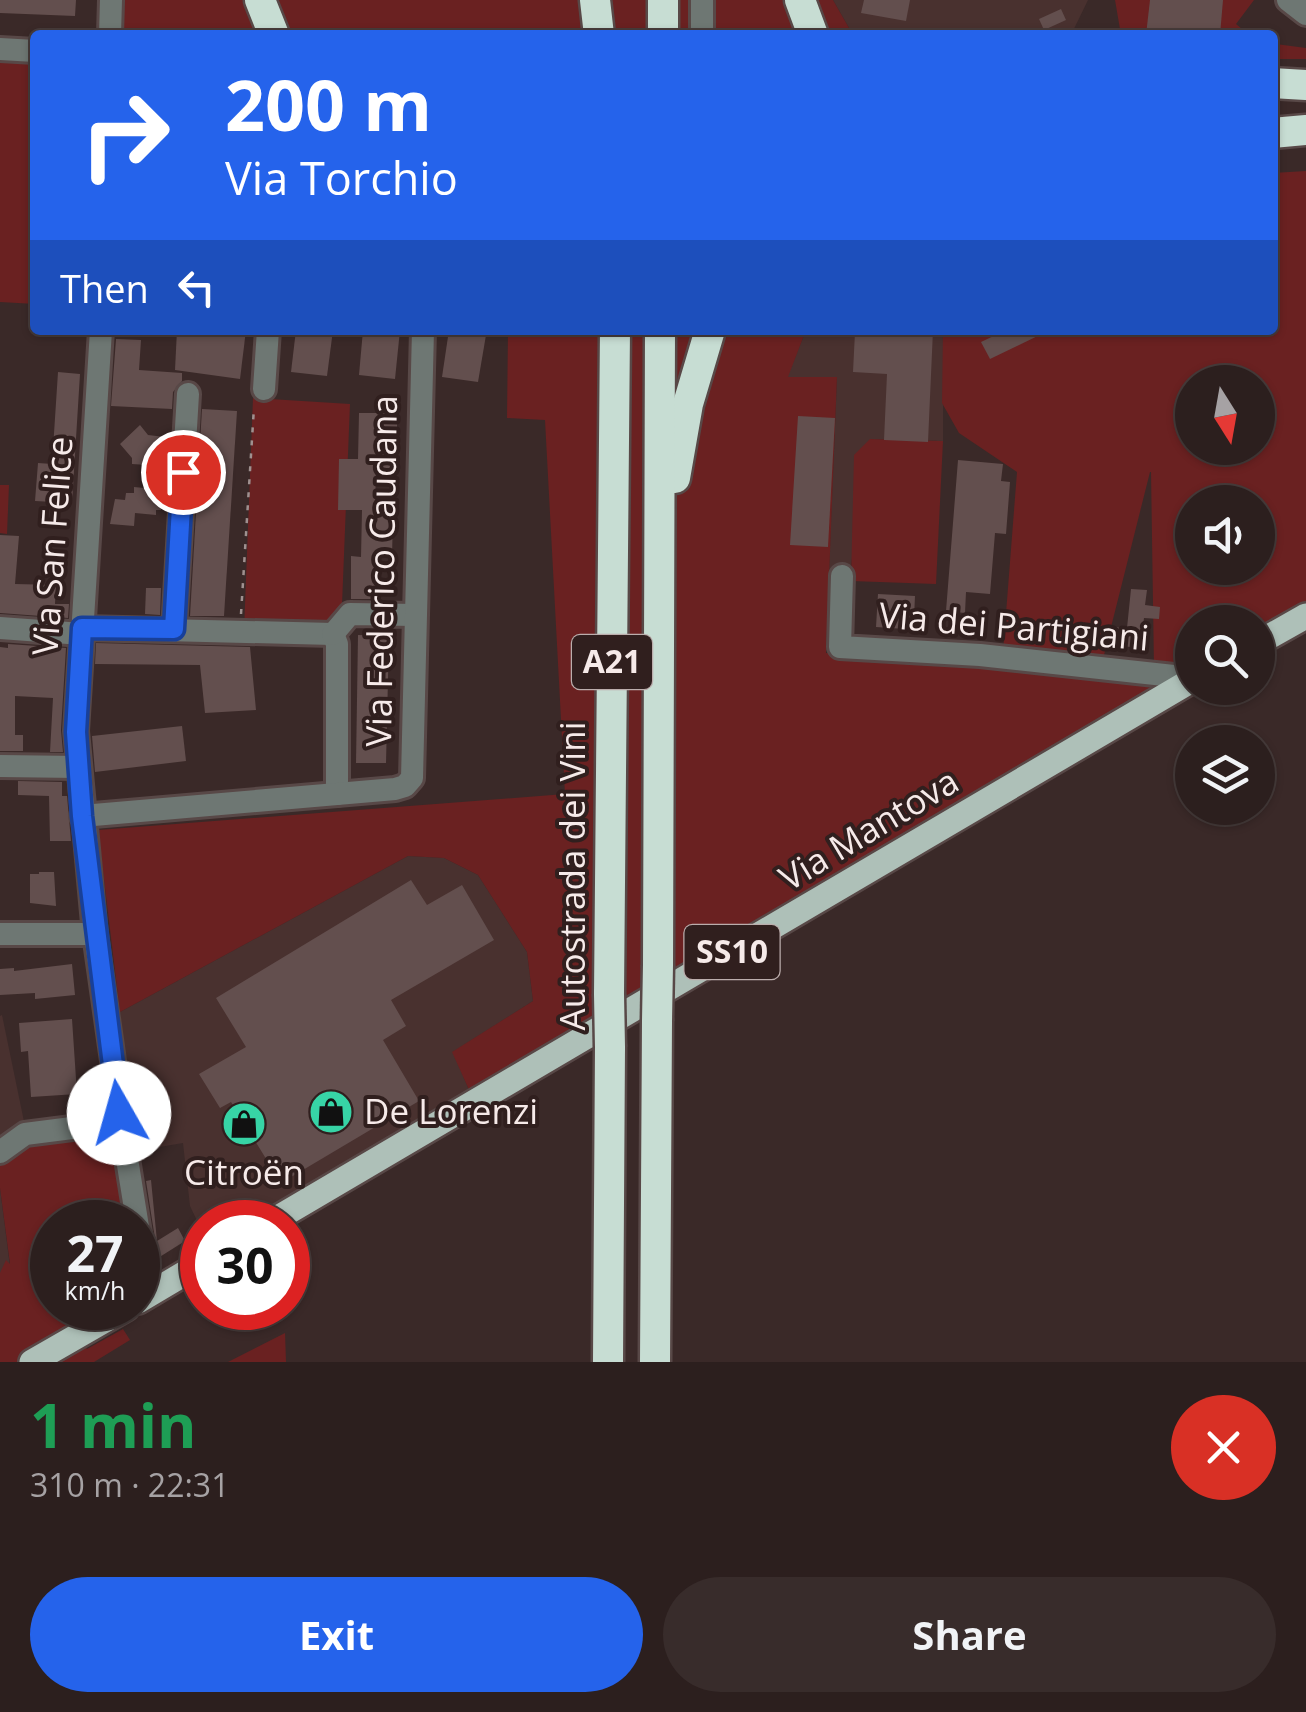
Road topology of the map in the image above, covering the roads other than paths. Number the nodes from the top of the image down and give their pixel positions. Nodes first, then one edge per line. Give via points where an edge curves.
1 (111, 0) edge
2 (245, 0) edge
3 (260, 0) edge
4 (595, 0) edge
5 (616, 0) edge
6 (663, 0) edge
7 (702, 0) edge
8 (800, 0) edge
9 (1288, 0) edge
10 (1306, 14) edge
11 (110, 30) edge
12 (255, 30) edge
13 (272, 30) edge
14 (599, 30) edge
15 (616, 30) edge
16 (663, 30) edge
17 (702, 30) edge
18 (810, 30) edge
19 (0, 49) edge
20 (30, 51) edge
21 (1278, 84) edge
22 (1306, 84) edge
23 (101, 335) edge
24 (268, 335) edge
25 (422, 335) edge
26 (615, 335) edge
27 (660, 335) edge
28 (693, 335) edge
29 (709, 335) edge
30 (264, 390) road end
31 (188, 394) dead end
32 (688, 404) junction
33 (842, 576) dead end
34 (415, 615) junction
35 (1306, 616) edge
36 (0, 628) edge
37 (174, 629) junction
38 (82, 631) junction
39 (1275, 633) edge
40 (332, 634) junction
41 (657, 665) junction
42 (1175, 677) edge
43 (1175, 689) edge
44 (0, 766) edge
45 (78, 767) junction
46 (337, 794) junction
47 (82, 816) junction
48 (0, 934) edge
49 (95, 934) junction
50 (118, 1118) junction
51 (0, 1152) edge
52 (134, 1200) edge
53 (308, 1200) edge
54 (88, 1330) edge
55 (32, 1362) edge
56 (608, 1362) edge
57 (655, 1362) edge

1 - 11 street
2 - 12 highway
3 - 13 highway
4 - 14 highway
5 - 15 highway
6 - 16 highway
7 - 17 street
8 - 18 highway
9 - 10 street
19 - 20 street
21 - 22 highway
23 - 38 street, Via San Felice
24 - 30 street
25 - 34 street, Via Federico Caudana
26 - 56 highway, Autostrada dei Vini / A21, bridge
27 - 41 highway, A21
28 - 32 street
29 - 32 highway
31 - 37 street
32 - 41 highway
33 - 42 street, Via dei Partigiani via 840,647 980,654
34 - 40 street via 350,614
34 - 46 street, Via Federico Caudana via 412,778 395,790
35 - 39 main road
36 - 38 street
37 - 38 street
37 - 40 street
38 - 45 street, Via San Felice
40 - 46 street
41 - 57 highway, A21, bridge
43 - 53 main road, Via Mantova / SS10
44 - 45 street
45 - 47 street, Via San Felice
46 - 47 street, Via Federico Caudana
47 - 49 street, Via San Felice
48 - 49 street
49 - 50 street, Via San Felice
50 - 51 street via 24,1134
50 - 52 street, Via San Felice
54 - 55 main road

